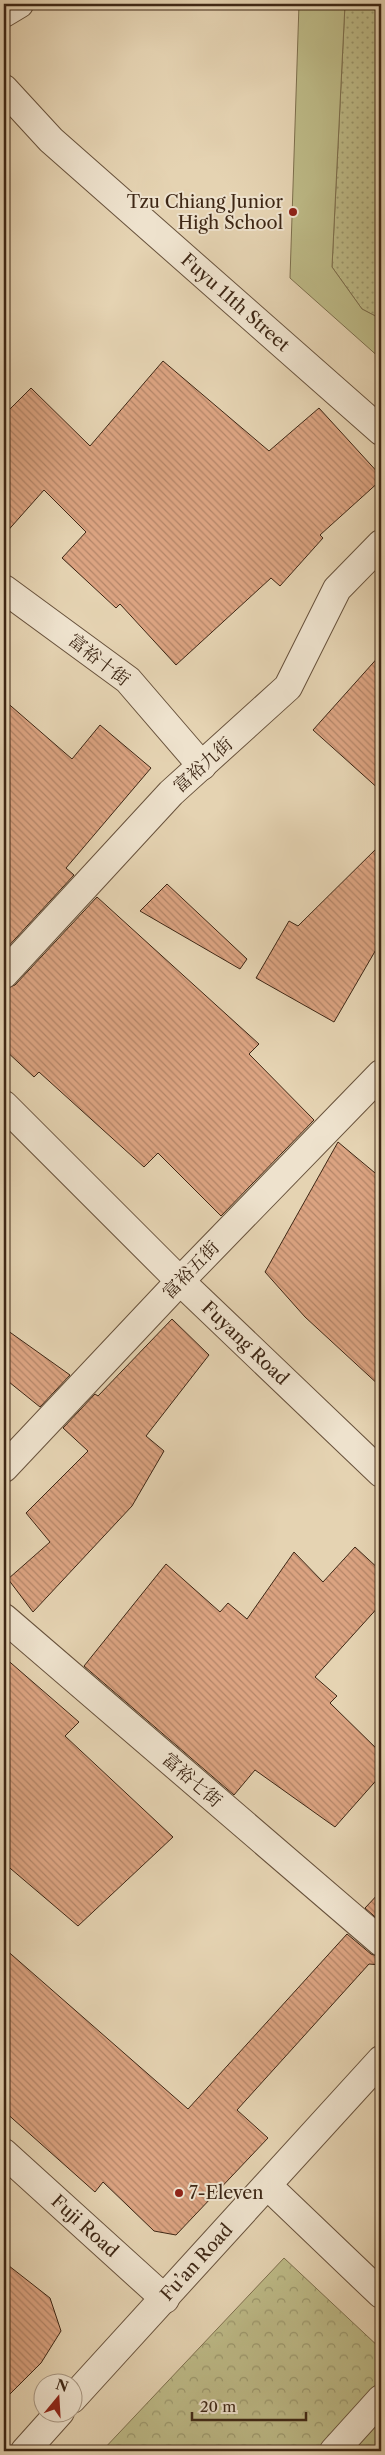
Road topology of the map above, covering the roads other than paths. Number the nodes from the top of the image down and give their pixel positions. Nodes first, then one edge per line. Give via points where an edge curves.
1 (19, 4) edge
2 (4, 13) edge
3 (4, 89) edge
4 (381, 431) edge
5 (381, 544) edge
6 (4, 589) edge
7 (202, 766) junction
8 (4, 974) edge
9 (381, 1074) edge
10 (4, 1105) edge
11 (180, 1281) junction
12 (4, 1468) edge
13 (381, 1473) edge
14 (4, 1618) edge
15 (381, 1942) edge
16 (381, 2060) edge
17 (4, 2152) edge
18 (268, 2186) junction
19 (381, 2294) edge
20 (165, 2299) junction
21 (82, 2388) edge
22 (381, 2399) edge
23 (51, 2422) edge
24 (25, 2451) edge
25 (334, 2451) edge

1 - 2 street
3 - 4 street, Fuyu 11th Street via 51,140
5 - 7 street, 富裕九街 via 337,589 288,687
6 - 7 street, 富裕十街 via 128,680
7 - 8 street, 富裕九街 via 171,793
9 - 11 street, 富裕五街
10 - 11 street, Fuyang Road
11 - 12 street, 富裕五街
11 - 13 street, Fuyang Road
14 - 15 street, 富裕七街
16 - 18 street, Fu’an Road
17 - 20 street, Fuji Road
18 - 19 street
18 - 20 street, Fu’an Road
20 - 21 street, Fu’an Road
22 - 25 street
23 - 24 street

